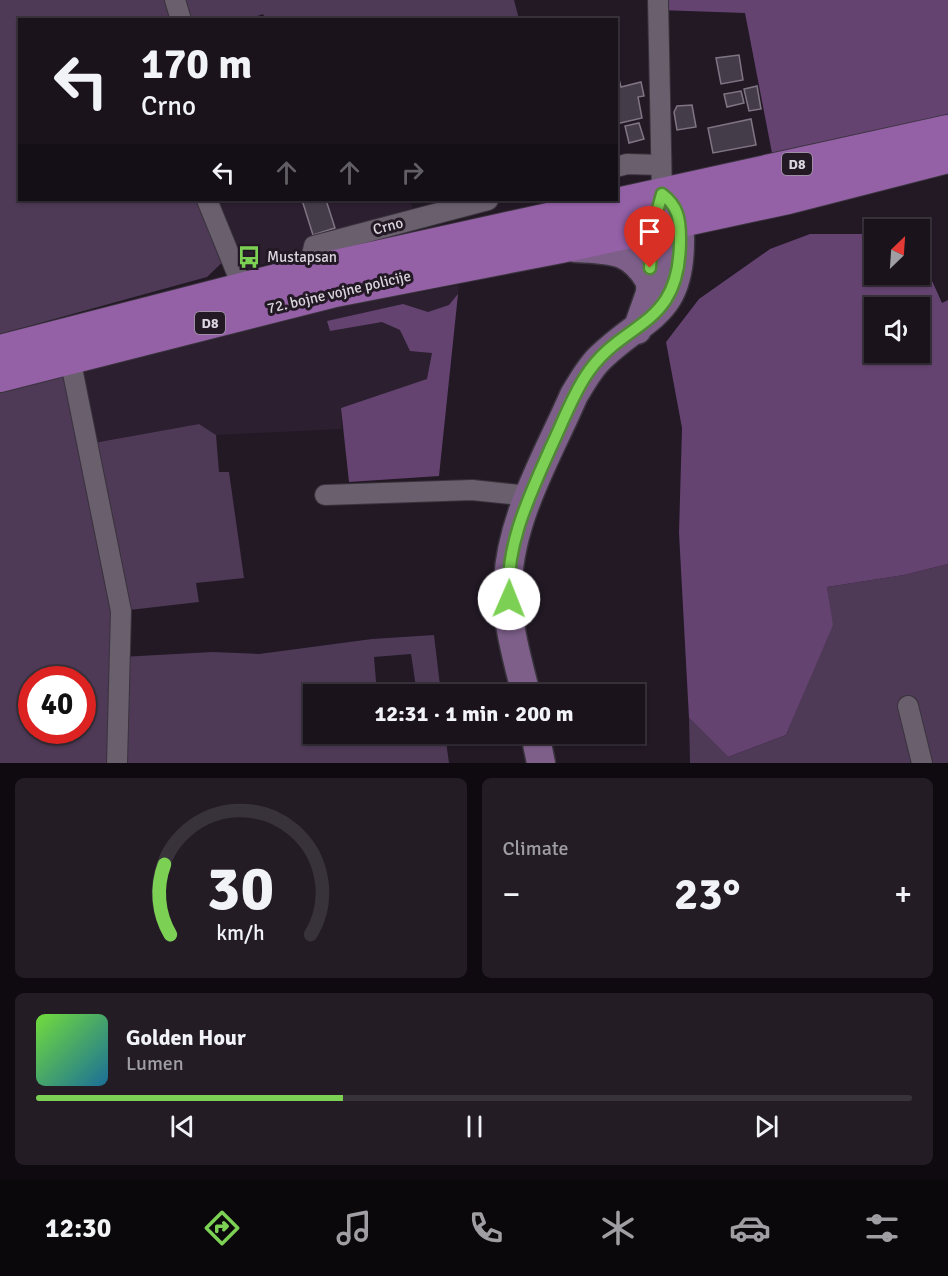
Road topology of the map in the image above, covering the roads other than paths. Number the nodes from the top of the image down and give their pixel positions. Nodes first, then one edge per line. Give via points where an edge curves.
1 (175, 0) edge
2 (658, 0) edge
3 (180, 18) edge
4 (948, 131) edge
5 (948, 156) edge
6 (618, 166) edge
7 (662, 180) junction
8 (618, 191) edge
9 (207, 201) edge
10 (484, 201) edge
11 (581, 201) edge
12 (666, 224) junction
13 (561, 247) junction
14 (308, 272) junction
15 (650, 280) junction
16 (243, 288) junction
17 (637, 330) junction
18 (0, 351) edge
19 (70, 358) junction
20 (0, 376) edge
21 (325, 495) dead end
22 (531, 496) junction
23 (524, 684) edge
24 (908, 706) dead end
25 (537, 744) edge
26 (117, 763) edge
27 (541, 763) edge
28 (922, 763) edge

1 - 3 street
2 - 7 street
4 - 7 main road, D8
5 - 12 main road, D8
6 - 7 street via 627,164
7 - 8 main road, 72. bojne vojne policije / D8
7 - 12 street
9 - 16 street
10 - 14 street, Crno via 314,246
11 - 14 main road, 72. bojne vojne policije / D8
12 - 13 main road, 72. bojne vojne policije / D8
12 - 15 street
12 - 17 street via 680,246 674,282 665,303
13 - 15 street via 603,249 629,256
13 - 19 main road, 72. bojne vojne policije / D8 via 335,291
14 - 16 main road, 72. bojne vojne policije / D8
15 - 17 street via 646,310
16 - 18 main road, 72. bojne vojne policije / D8
17 - 22 street via 600,357 586,375 574,394
19 - 20 main road, 72. bojne vojne policije / D8
19 - 26 street via 121,611
21 - 22 street via 472,490
22 - 23 street via 519,527 507,582 511,634
24 - 28 street
25 - 27 street

